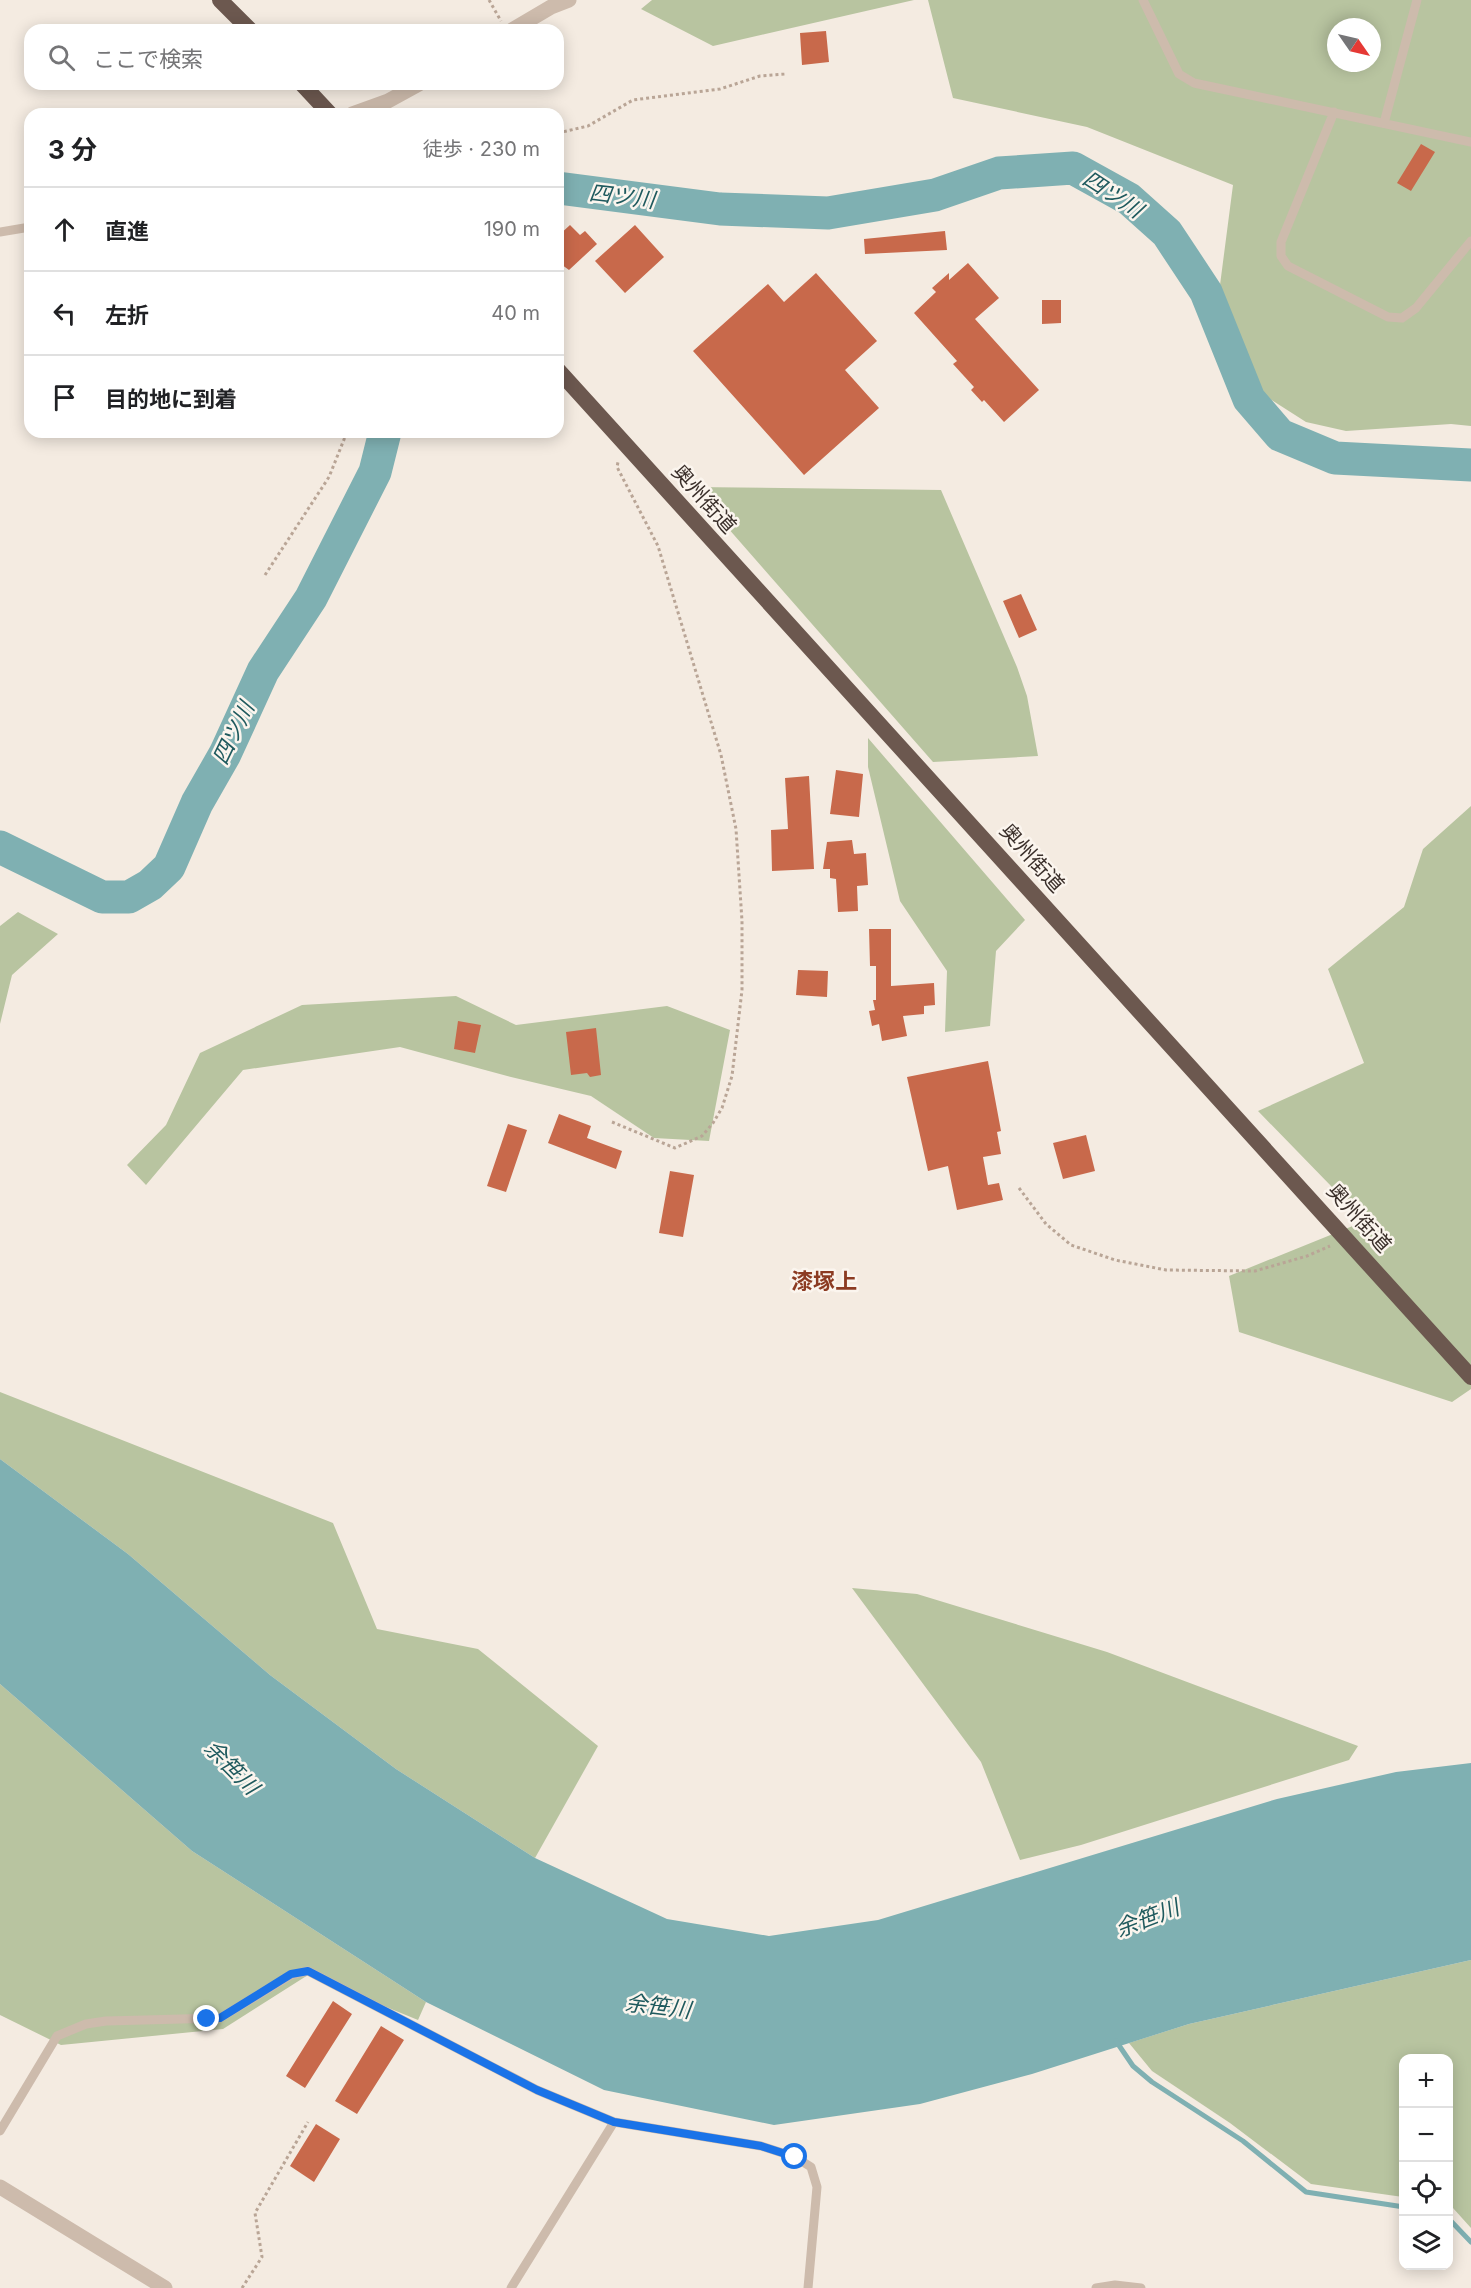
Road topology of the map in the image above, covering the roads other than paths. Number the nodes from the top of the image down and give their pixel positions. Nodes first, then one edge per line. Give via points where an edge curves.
1 (220, 0) edge
2 (569, 0) edge
3 (1143, 0) edge
4 (1417, 0) edge
5 (244, 24) edge
6 (522, 24) edge
7 (308, 90) edge
8 (409, 90) edge
9 (324, 108) edge
10 (369, 108) edge
11 (1334, 112) junction
12 (1384, 123) junction
13 (1471, 142) edge
14 (24, 228) edge
15 (0, 232) edge
16 (1471, 241) edge
17 (564, 377) edge
18 (1471, 1377) edge
19 (614, 2122) junction
20 (0, 2131) edge
21 (0, 2187) edge
22 (165, 2288) edge
23 (511, 2288) edge
24 (808, 2288) edge
25 (1096, 2288) edge
26 (1142, 2288) edge

1 - 5 highway
2 - 6 street
3 - 11 lane via 1179,74 1194,83
4 - 12 lane
7 - 9 highway
8 - 10 street
11 - 12 lane
11 - 16 lane via 1281,242 1281,256 1288,266 1388,317 1402,318 1416,308
12 - 13 lane
14 - 15 lane
17 - 18 highway, 奥州街道
19 - 20 lane via 537,2090 308,1971 291,1974 220,2018 106,2021 62,2033
19 - 23 lane
19 - 24 lane via 761,2146 795,2157 811,2168 817,2187
21 - 22 street
25 - 26 lane

